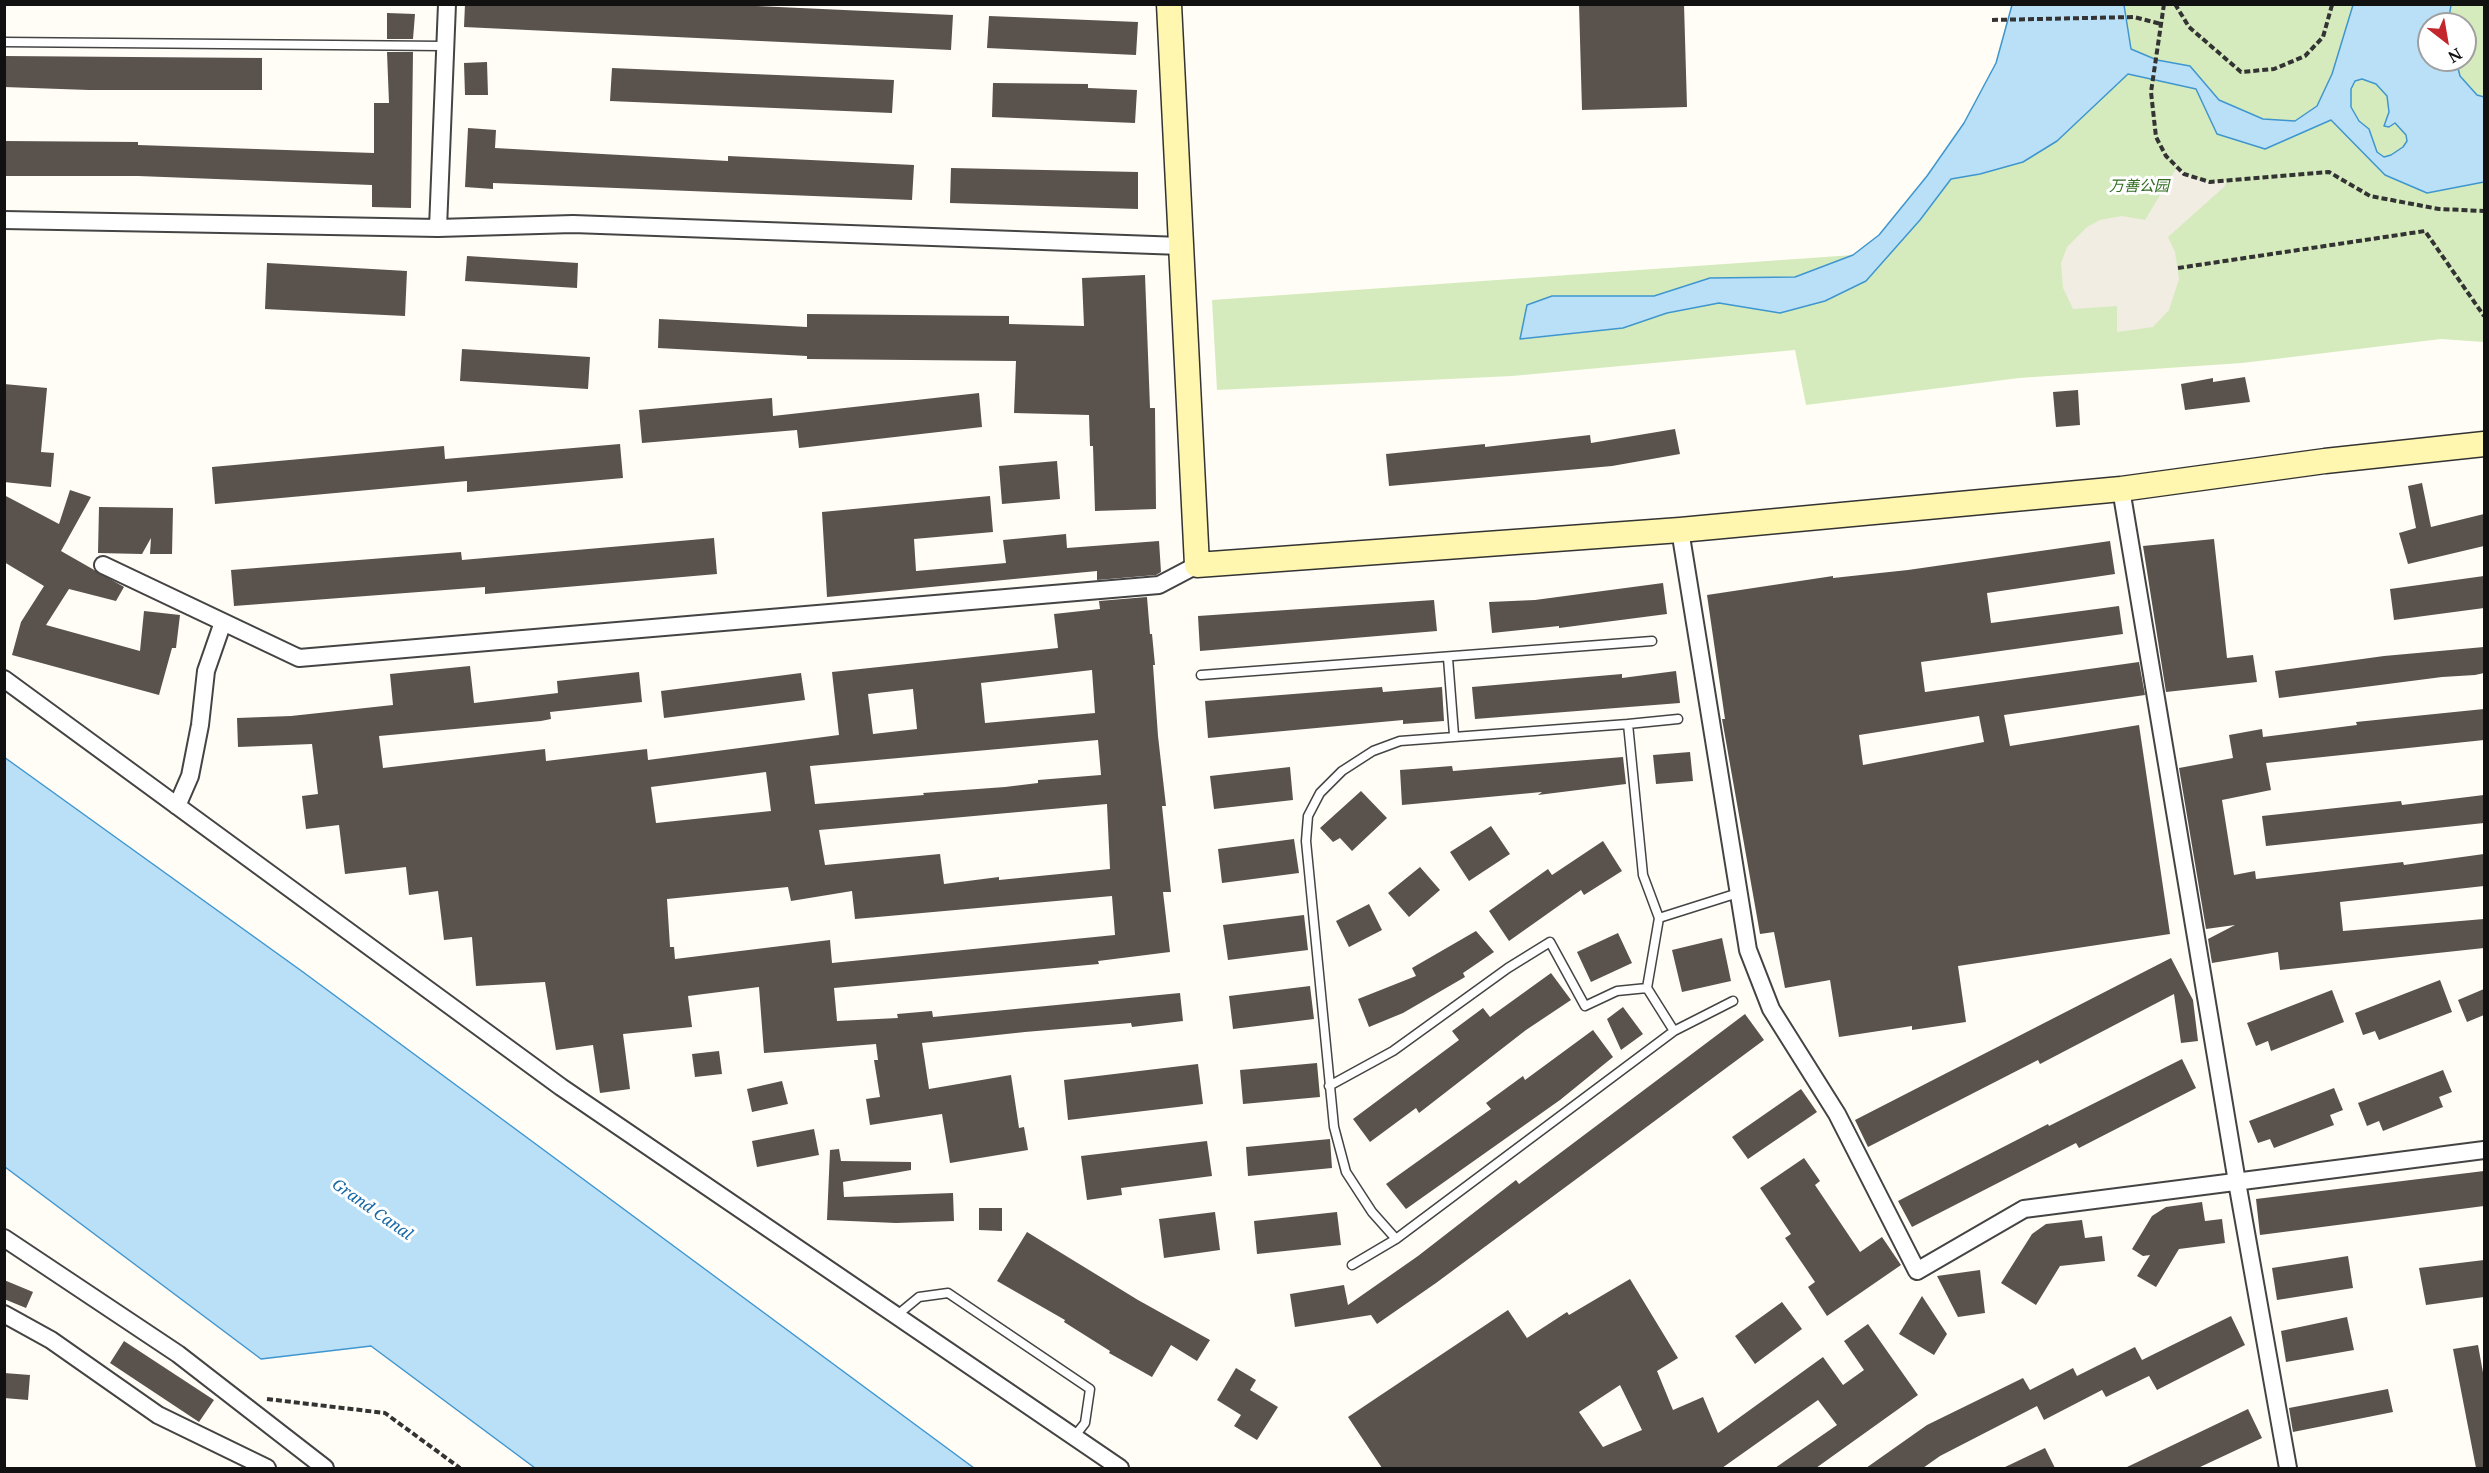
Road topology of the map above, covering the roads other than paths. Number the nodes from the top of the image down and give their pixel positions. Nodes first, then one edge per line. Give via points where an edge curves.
1 (447, 4) edge
2 (1169, 4) edge
3 (4, 42) edge
4 (443, 46) junction
5 (4, 220) edge
6 (438, 228) junction
7 (1181, 246) junction
8 (2484, 444) edge
9 (2121, 489) junction
10 (1680, 530) junction
11 (1197, 565) junction
12 (103, 566) dead end
13 (223, 622) junction
14 (1652, 641) dead end
15 (1448, 658) junction
16 (1201, 675) dead end
17 (4, 679) edge
18 (1678, 719) dead end
19 (1628, 724) junction
20 (1454, 735) junction
21 (177, 806) junction
22 (1738, 892) junction
23 (1659, 918) junction
24 (1647, 988) junction
25 (1733, 1001) dead end
26 (1674, 1031) junction
27 (1329, 1086) junction
28 (2484, 1150) edge
29 (2237, 1182) junction
30 (4, 1238) edge
31 (1396, 1239) junction
32 (1352, 1265) dead end
33 (4, 1314) edge
34 (896, 1316) junction
35 (1074, 1437) junction
36 (267, 1468) edge
37 (325, 1468) edge
38 (1120, 1468) edge
39 (2288, 1468) edge

1 - 4 street
2 - 7 street
3 - 4 lane
4 - 6 street
5 - 6 street
6 - 7 street via 573,224
7 - 11 street
8 - 9 street
9 - 10 street
9 - 29 street
10 - 11 street
10 - 22 street
11 - 13 street via 1159,585 298,658
12 - 13 street
13 - 21 street via 206,671 190,776
14 - 15 lane
15 - 16 lane
15 - 20 lane
17 - 21 street
18 - 19 lane
19 - 20 lane
19 - 23 lane via 1643,875
20 - 27 lane via 1400,741 1373,751 1342,771 1320,794 1308,816 1306,841
21 - 34 street via 551,1080
22 - 23 lane
22 - 29 street via 1748,950 1771,1010 1837,1114 1917,1271 2024,1209
23 - 24 lane
24 - 26 lane
24 - 27 lane via 1617,991 1585,1006 1550,942 1393,1051
25 - 26 lane
26 - 31 lane
27 - 31 lane via 1334,1127 1346,1172 1372,1212
28 - 29 street
29 - 39 street
30 - 37 street via 178,1354
31 - 32 lane
33 - 36 street via 51,1340 158,1415
34 - 35 street
34 - 35 lane via 919,1297 948,1293 1090,1389 1085,1423
35 - 38 street

